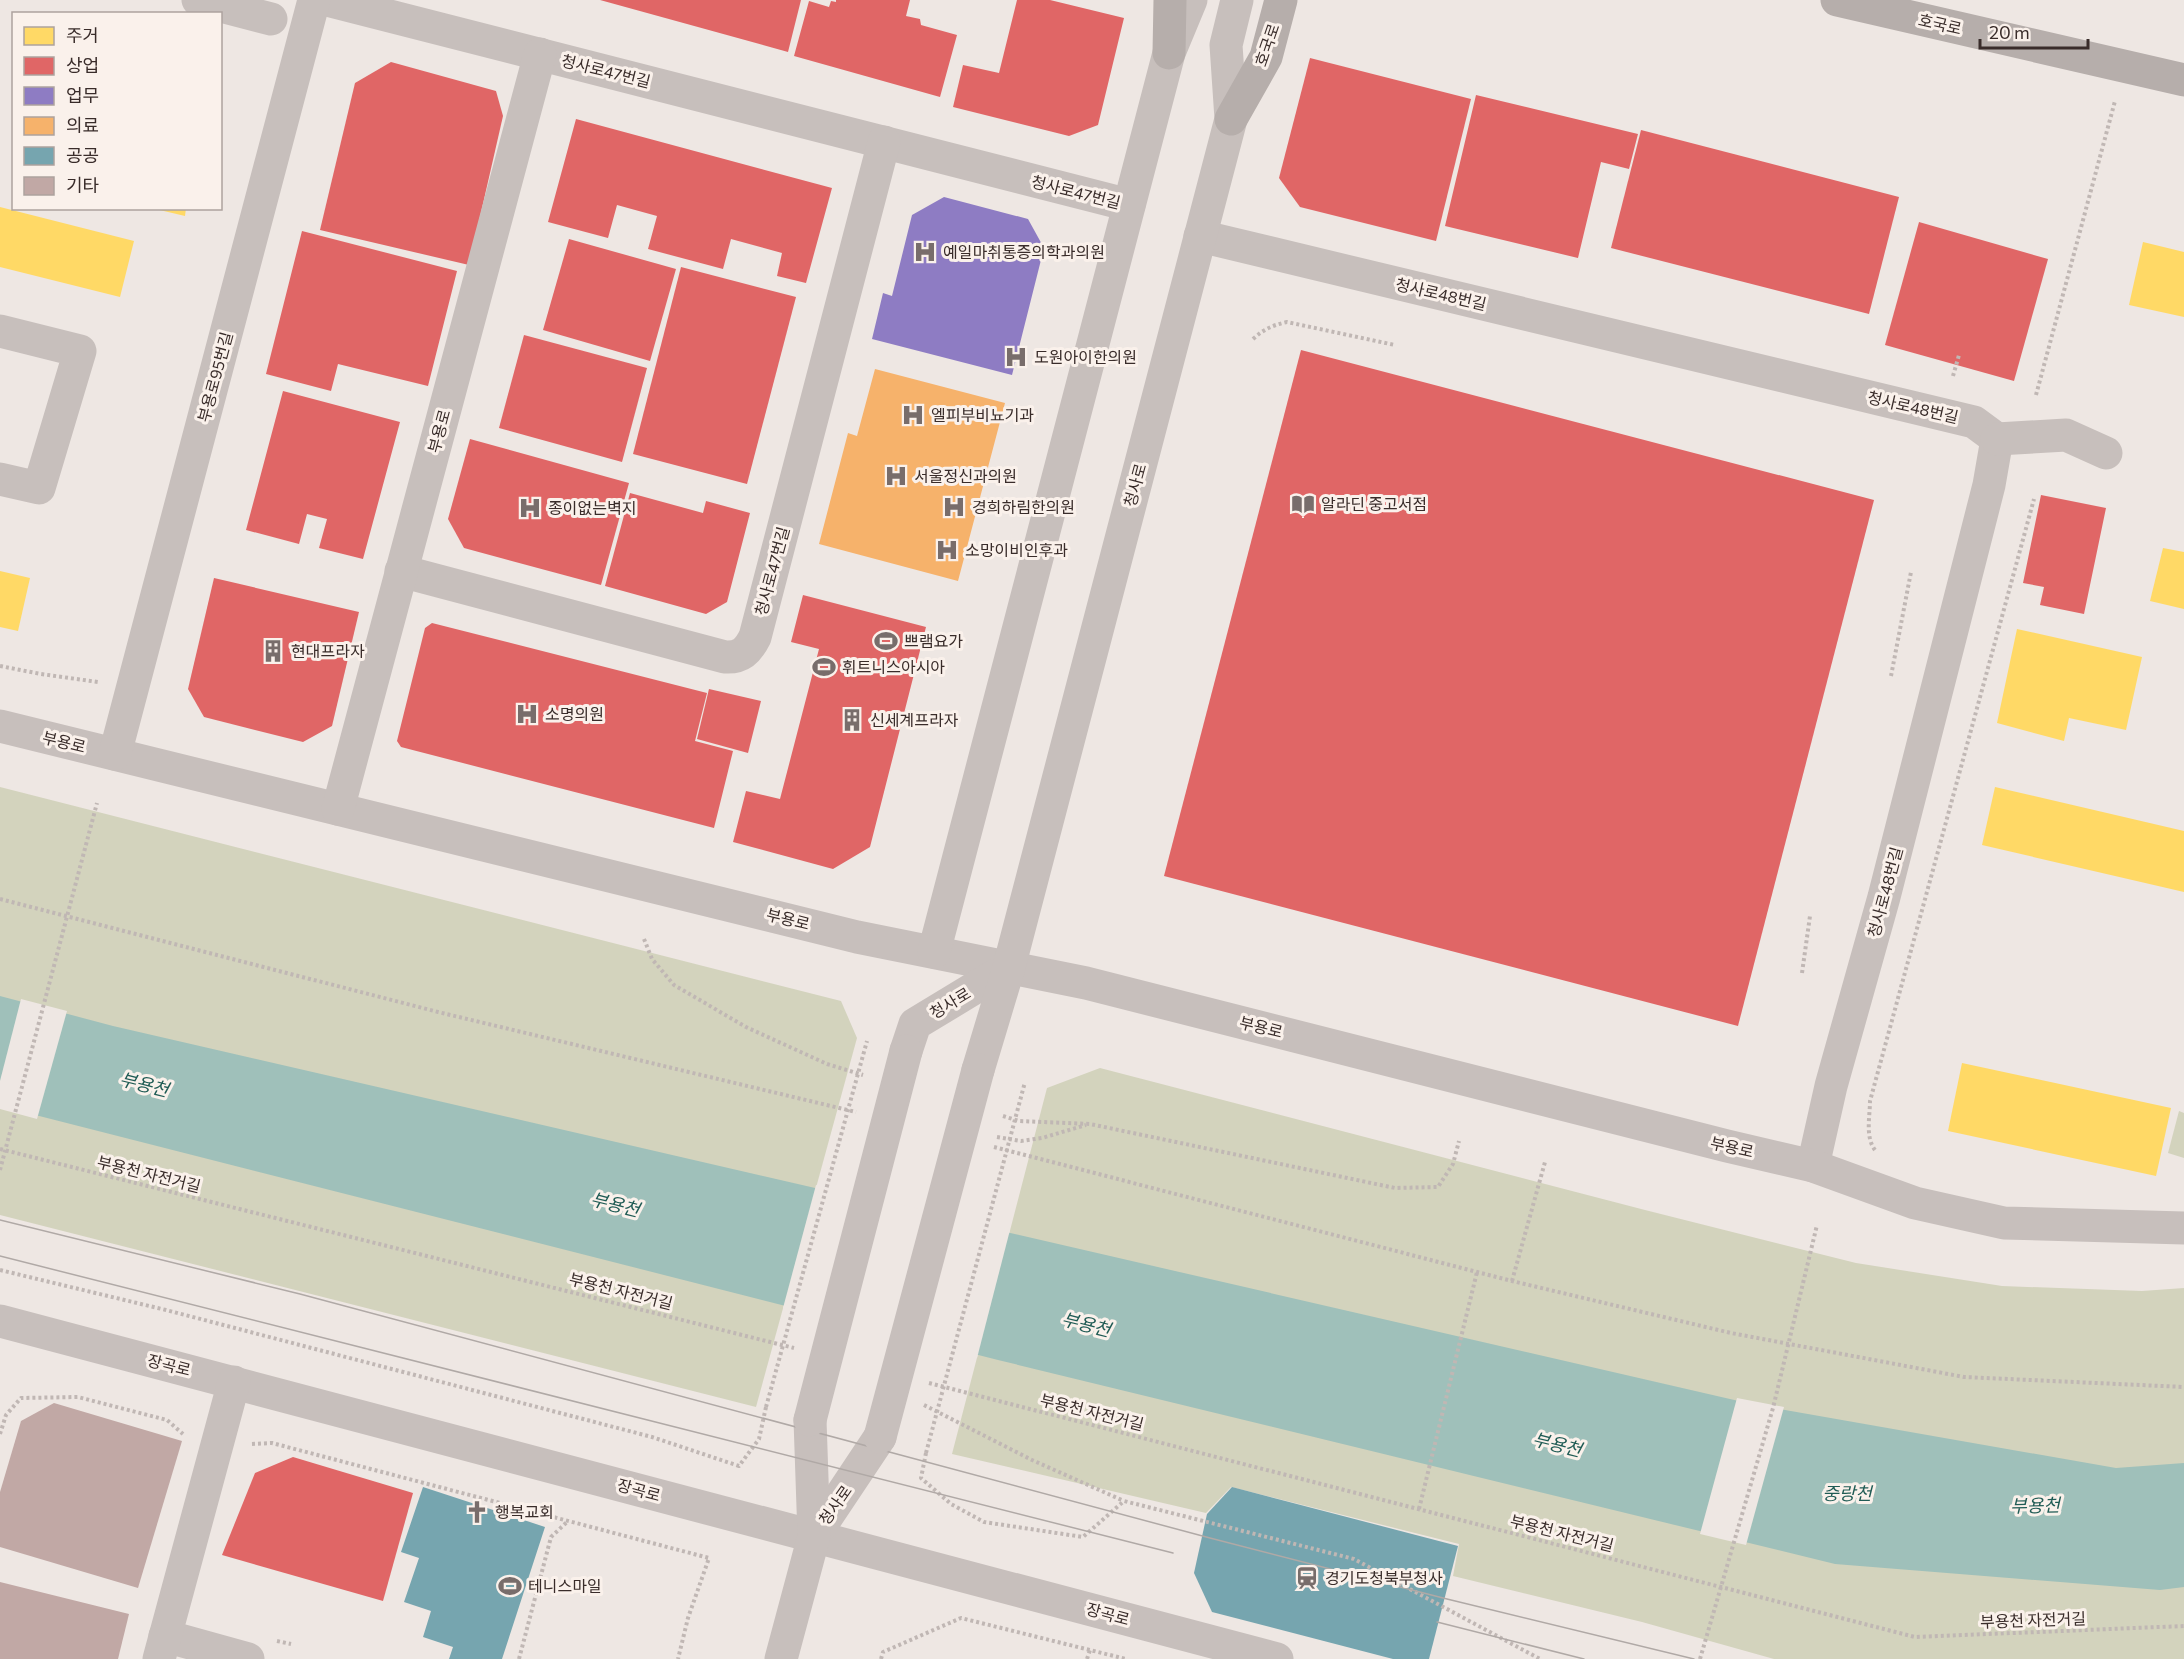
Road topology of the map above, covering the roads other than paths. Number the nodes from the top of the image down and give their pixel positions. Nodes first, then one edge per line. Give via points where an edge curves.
1 (198, 0) edge
2 (314, 0) edge
3 (327, 0) edge
4 (1170, 0) edge
5 (1191, 0) edge
6 (1237, 0) edge
7 (1281, 0) edge
8 (1837, 0) edge
9 (271, 19) dead end
10 (1169, 53) junction
11 (540, 54) junction
12 (2184, 80) edge
13 (1231, 119) junction
14 (884, 142) junction
15 (1129, 205) junction
16 (1200, 236) junction
17 (0, 331) edge
18 (1997, 439) junction
19 (2106, 453) dead end
20 (0, 479) edge
21 (401, 571) junction
22 (0, 726) edge
23 (115, 754) junction
24 (338, 809) junction
25 (934, 952) junction
26 (1009, 967) junction
27 (1813, 1166) junction
28 (2184, 1228) edge
29 (0, 1321) edge
30 (234, 1382) junction
31 (814, 1536) junction
32 (162, 1647) edge
33 (259, 1649) edge
34 (781, 1659) edge
35 (1277, 1659) edge

1 - 9 street
2 - 23 street, 부용로95번길
3 - 11 street, 청사로47번길
4 - 10 main road
5 - 10 street
6 - 13 street, 청사로 via 1227,45
7 - 13 main road, 호국로 via 1266,57
8 - 12 main road, 호국로
10 - 15 street
11 - 14 street, 청사로47번길
11 - 21 street, 부용로
13 - 16 street, 청사로
14 - 15 street, 청사로47번길
14 - 21 street, 청사로47번길 via 755,637 741,655 725,657
15 - 25 street
16 - 18 street, 청사로48번길 via 1974,422
16 - 26 street, 청사로
17 - 20 street via 80,351 39,488
18 - 19 street via 2066,435
18 - 27 street, 청사로48번길 via 1989,485
21 - 24 street, 부용로
22 - 23 street, 부용로
23 - 24 street, 부용로
24 - 25 street, 부용로 via 857,937
25 - 26 street, 부용로
26 - 27 street, 부용로
26 - 31 street, 청사로, bridge via 880,1437
26 - 31 street, 청사로, bridge via 915,1024 810,1420
27 - 28 street, 부용로 via 1915,1203 2004,1223
29 - 30 street, 장곡로
30 - 31 street, 장곡로
30 - 32 street
31 - 34 street
31 - 35 street, 장곡로
32 - 33 street

